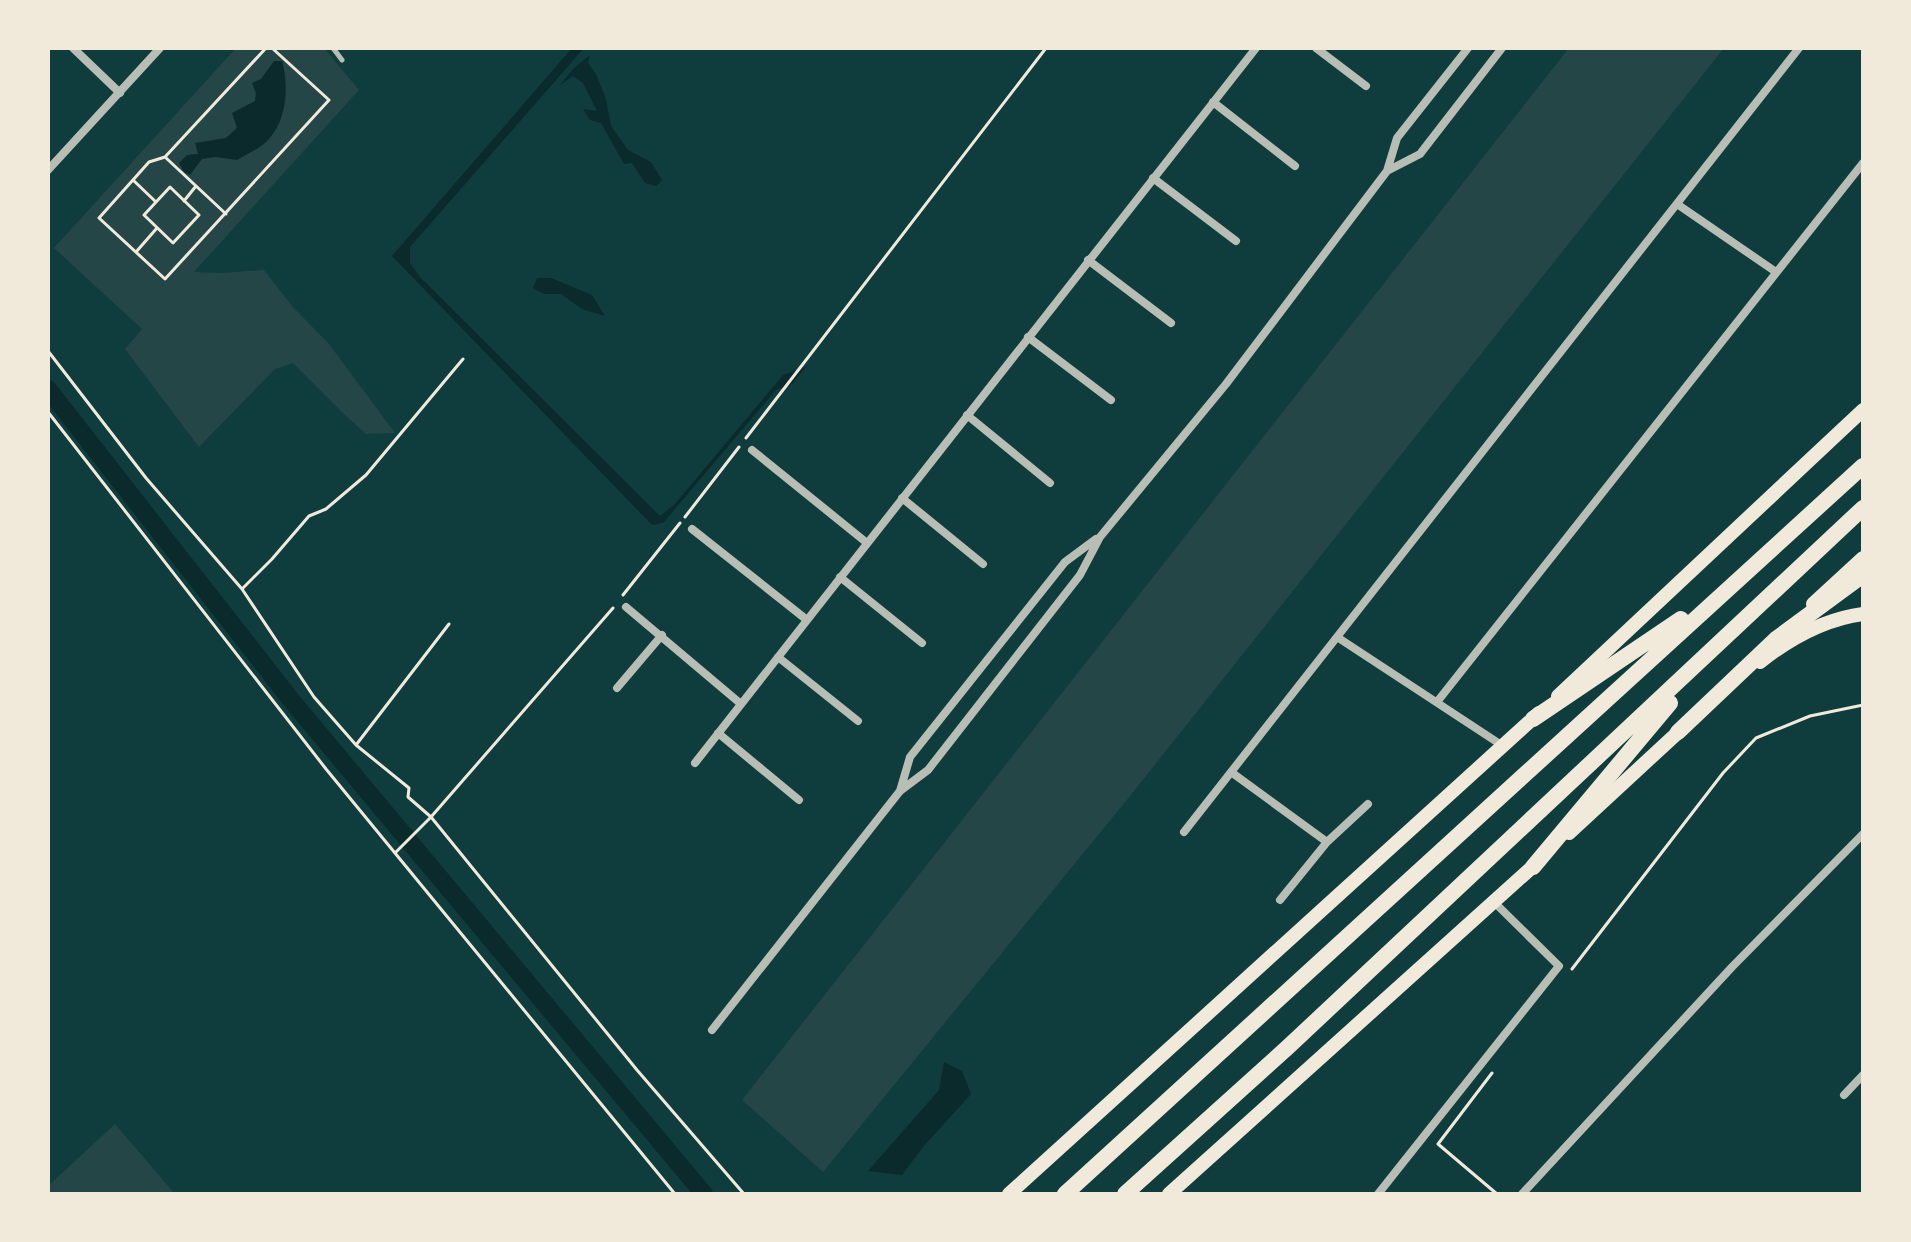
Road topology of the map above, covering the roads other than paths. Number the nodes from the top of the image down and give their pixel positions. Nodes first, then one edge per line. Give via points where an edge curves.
1 (73, 48) edge
2 (160, 48) edge
3 (333, 48) edge
4 (1256, 48) edge
5 (1316, 48) edge
6 (1468, 48) edge
7 (1502, 48) edge
8 (1799, 48) edge
9 (342, 60) dead end
10 (1366, 86) dead end
11 (120, 93) junction
12 (1213, 102) junction
13 (1863, 163) edge
14 (1295, 166) dead end
15 (49, 167) edge
16 (1387, 171) junction
17 (1153, 178) junction
18 (1677, 204) junction
19 (1236, 241) dead end
20 (1088, 260) junction
21 (1776, 272) junction
22 (1171, 323) dead end
23 (1028, 337) junction
24 (1111, 400) dead end
25 (1863, 410) edge
26 (967, 415) junction
27 (752, 450) dead end
28 (1859, 469) edge
29 (1050, 483) dead end
30 (902, 498) junction
31 (1863, 508) edge
32 (692, 529) dead end
33 (1100, 537) junction
34 (867, 543) junction
35 (1863, 558) edge
36 (983, 564) dead end
37 (1863, 575) edge
38 (840, 577) junction
39 (1735, 581) junction
40 (626, 607) dead end
41 (1863, 614) edge
42 (807, 620) junction
43 (662, 635) junction
44 (1337, 637) junction
45 (1776, 639) junction
46 (922, 643) dead end
47 (1714, 649) junction
48 (778, 657) junction
49 (617, 688) dead end
50 (1437, 702) junction
51 (741, 704) junction
52 (1533, 719) junction
53 (858, 721) dead end
54 (1678, 732) junction
55 (718, 733) junction
56 (1503, 746) junction
57 (695, 763) dead end
58 (1231, 772) junction
59 (900, 791) junction
60 (799, 800) dead end
61 (1368, 804) dead end
62 (1184, 832) dead end
63 (1863, 834) edge
64 (1327, 842) junction
65 (1533, 867) junction
66 (1280, 900) dead end
67 (1494, 902) junction
68 (712, 1030) dead end
69 (1863, 1075) edge
70 (1844, 1095) dead end
71 (1009, 1194) edge
72 (1065, 1194) edge
73 (1125, 1194) edge
74 (1169, 1194) edge
75 (1378, 1194) edge
76 (1522, 1194) edge

1 - 11 street
2 - 11 street
3 - 9 lane
4 - 12 street
5 - 10 street
6 - 16 street via 1397,138
7 - 16 street via 1420,154
8 - 18 street
11 - 15 street
12 - 14 street
12 - 17 street
13 - 21 street
16 - 33 street via 1226,384
17 - 19 street
17 - 20 street
18 - 21 street
18 - 44 street
20 - 22 street
20 - 23 street
21 - 50 street
23 - 24 street
23 - 26 street
25 - 52 main road
26 - 29 street
26 - 30 street
27 - 34 street
28 - 39 main road
30 - 34 street
30 - 36 street
31 - 47 main road
32 - 42 street
33 - 59 street via 1080,575 975,711 928,770
33 - 59 street via 1065,562 910,757
34 - 38 street
35 - 45 main road
37 - 45 main road
38 - 42 street
38 - 46 street
39 - 52 main road
39 - 72 main road
40 - 43 street
41 - 54 main road via 1792,640
42 - 48 street
43 - 49 street
43 - 51 street
44 - 50 street
44 - 58 street
45 - 54 main road
47 - 65 main road
47 - 73 main road
48 - 51 street
48 - 53 street
50 - 56 street
51 - 55 street
52 - 56 main road
54 - 65 main road
55 - 57 street
55 - 60 street
56 - 71 main road
58 - 62 street
58 - 64 street
59 - 68 street
61 - 64 street
63 - 76 street
64 - 66 street
65 - 67 main road
67 - 74 main road
67 - 75 street via 1559,966
69 - 70 street

